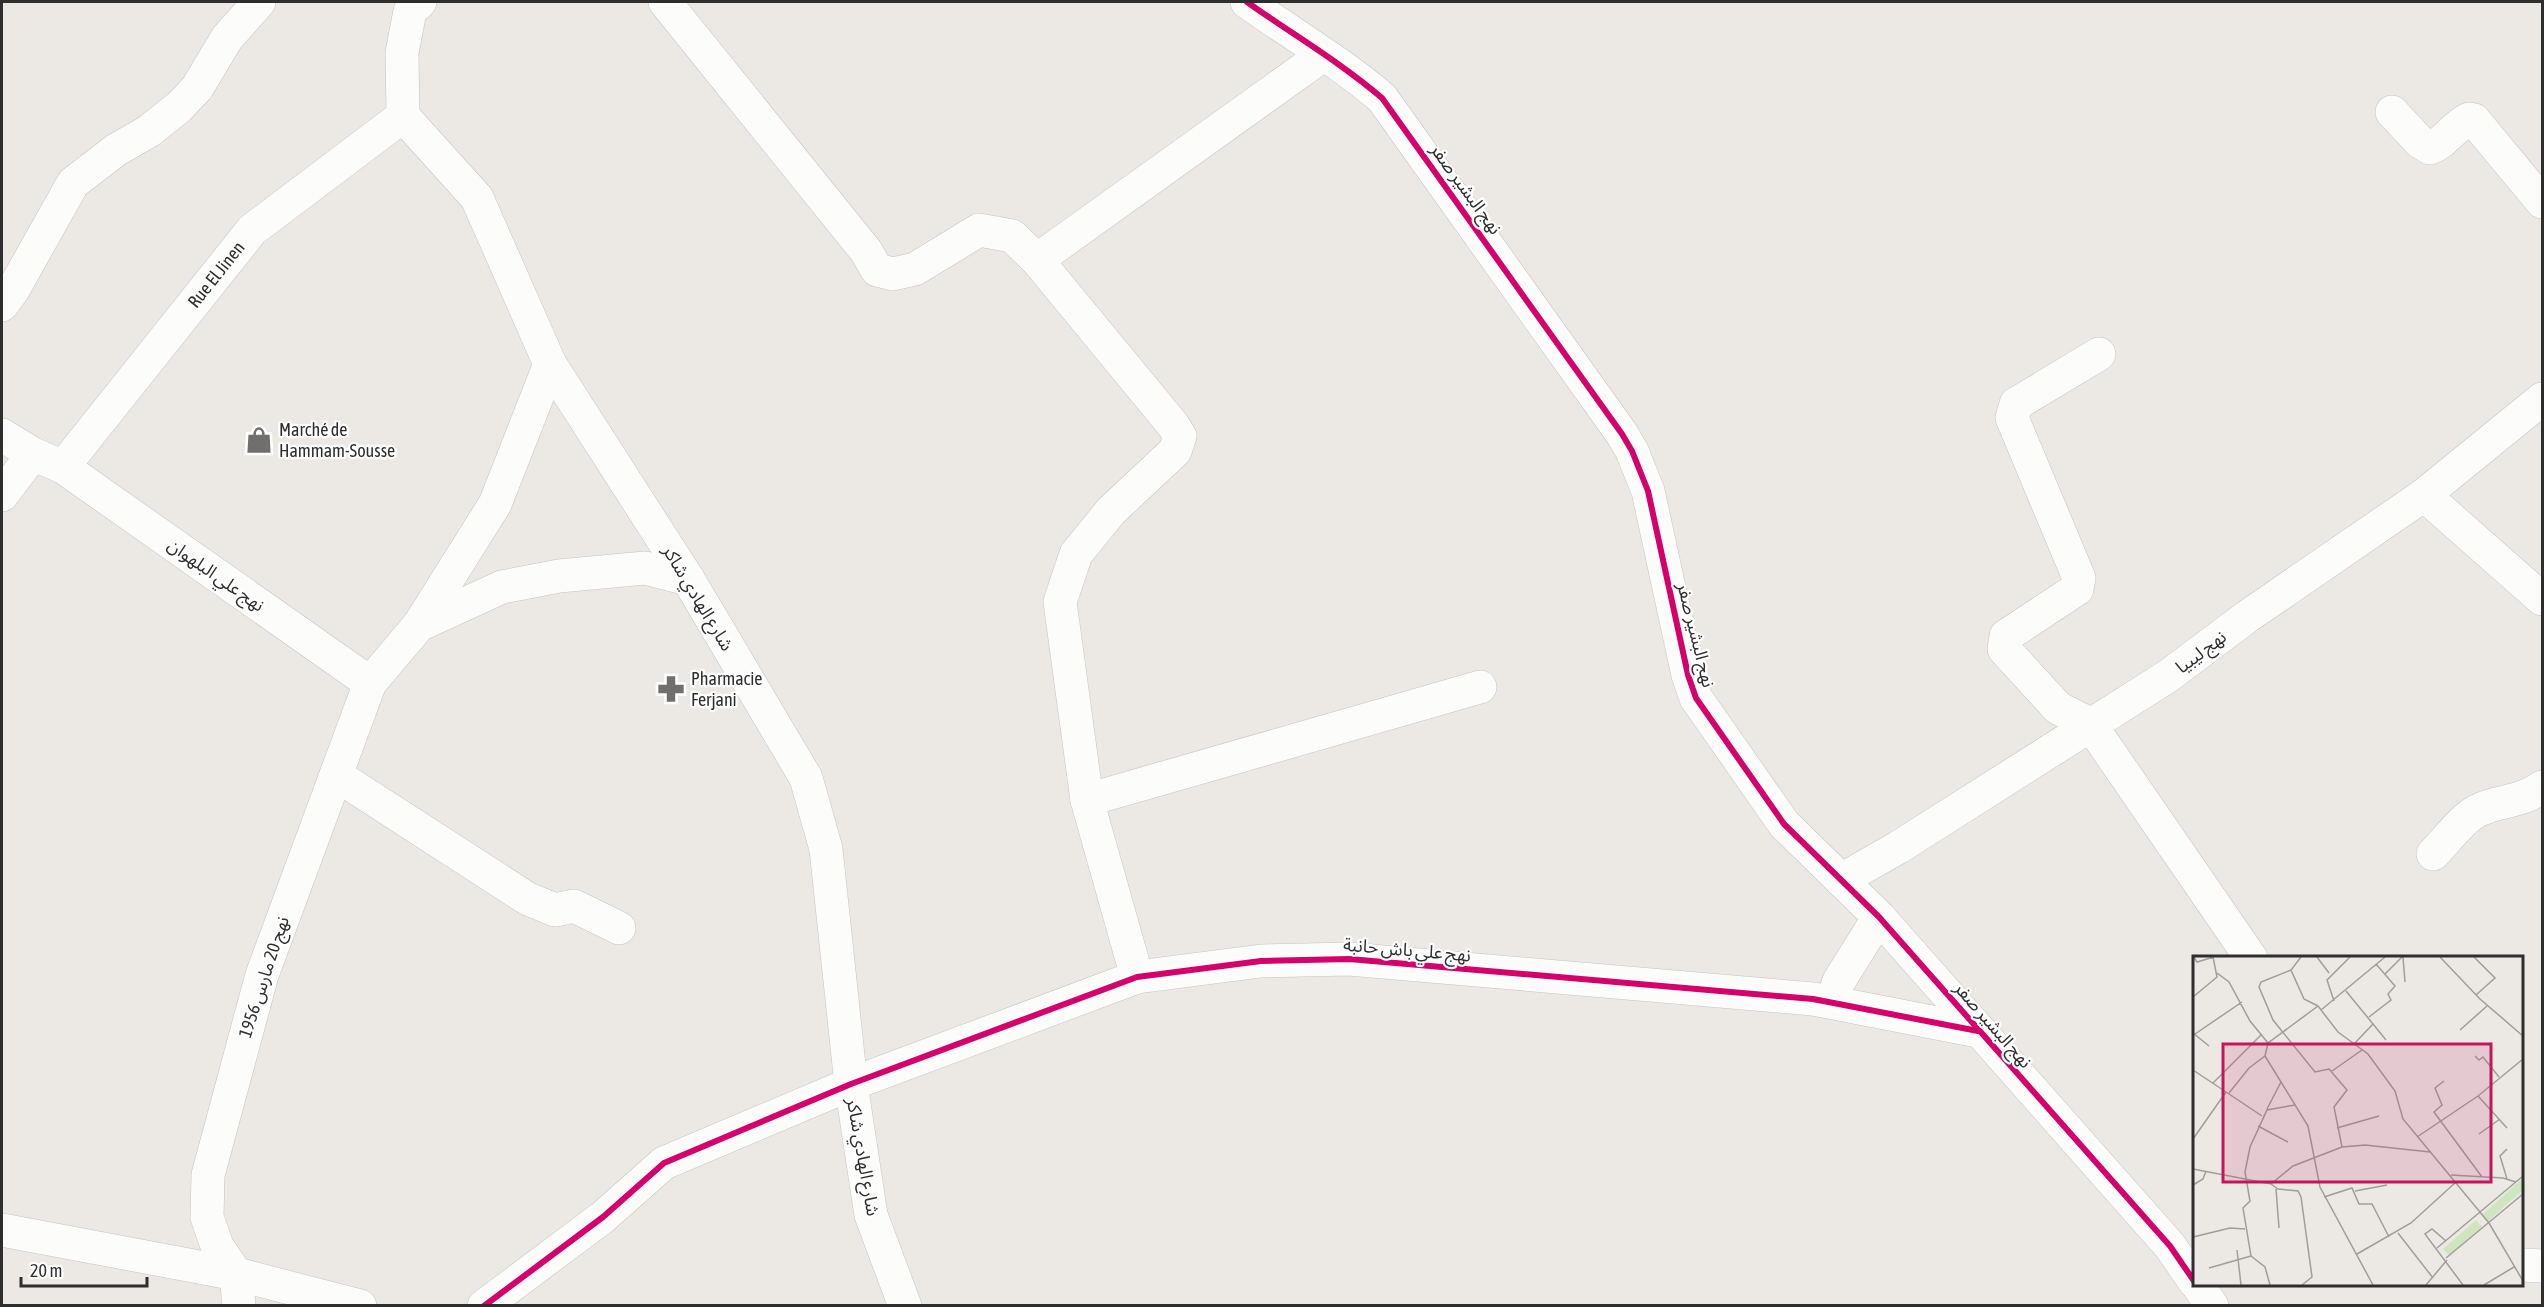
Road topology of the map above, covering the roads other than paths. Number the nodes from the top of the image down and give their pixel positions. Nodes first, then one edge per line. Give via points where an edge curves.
1 (259, 2) edge
2 (420, 2) edge
3 (665, 2) edge
4 (1248, 2) edge
5 (1323, 55) junction
6 (2392, 112) dead end
7 (403, 116) junction
8 (2542, 202) edge
9 (1037, 260) junction
10 (2, 305) edge
11 (2099, 354) dead end
12 (550, 364) junction
13 (2542, 399) edge
14 (2, 435) edge
15 (33, 454) junction
16 (63, 467) junction
17 (2, 495) edge
18 (2424, 495) junction
19 (688, 579) junction
20 (2542, 599) edge
21 (419, 625) junction
22 (370, 683) junction
23 (1480, 687) dead end
24 (2090, 724) junction
25 (336, 775) junction
26 (2542, 787) edge
27 (1087, 800) junction
28 (2433, 854) dead end
29 (1841, 880) junction
30 (1879, 917) junction
31 (619, 928) dead end
32 (2251, 956) edge
33 (1137, 977) junction
34 (1831, 1002) junction
35 (1978, 1031) junction
36 (851, 1084) junction
37 (2, 1230) edge
38 (2182, 1247) edge
39 (2523, 1265) edge
40 (2542, 1266) edge
41 (236, 1274) junction
42 (2193, 1278) edge
43 (2198, 1286) edge
44 (239, 1305) edge
45 (360, 1305) edge
46 (484, 1305) edge
47 (905, 1305) edge
48 (2212, 1305) edge

1 - 10 street via 227,38 198,88 179,107 73,183
2 - 7 street via 410,11 402,53
3 - 9 street via 866,251 877,270 893,274 915,269 979,230 1011,236
4 - 5 street, نهج البشير صفر
5 - 9 street
5 - 29 street, نهج البشير صفر via 1353,73 1382,98 1622,434 1648,491 1696,698 1784,824
6 - 8 street via 2430,148 2462,122 2474,120
7 - 12 street, شارع الهادي شاكر via 477,198
7 - 16 street, Rue El Jinen via 252,231
9 - 27 street via 1180,436 1174,451 1111,512 1076,554 1060,602
11 - 24 street via 2016,404 2012,418 2079,578 2078,589 2006,636 2004,649 2058,708
12 - 19 street, شارع الهادي شاكر
12 - 21 street, نهج 20 مارس 1956 via 495,504
13 - 18 street, نهج ليبيا
14 - 15 street
15 - 16 street, نهج علي البلهوان
15 - 17 street
16 - 22 street, نهج علي البلهوان
18 - 20 street
18 - 24 street, نهج ليبيا via 2168,676
19 - 21 street via 645,568 559,576 502,586
19 - 36 street, شارع الهادي شاكر via 806,778 826,849
21 - 22 street, نهج 20 مارس 1956
22 - 25 street, نهج 20 مارس 1956
23 - 27 street
24 - 29 street, نهج ليبيا
24 - 32 street
25 - 31 street via 528,899 555,910 574,906
25 - 41 street, نهج 20 مارس 1956 via 262,975 208,1175 207,1217 217,1246
26 - 28 street via 2521,799 2474,813
27 - 33 street
29 - 30 street, نهج البشير صفر
30 - 34 street via 1839,981
30 - 35 street, نهج البشير صفر
33 - 34 street, نهج علي باش حانبة via 1261,961 1349,958
33 - 36 street, نهج علي باش حانبة
34 - 35 street, نهج علي باش حانبة
35 - 38 street, نهج البشير صفر
36 - 46 street, نهج علي باش حانبة via 664,1163 603,1216
36 - 47 street, شارع الهادي شاكر via 871,1215
37 - 41 street
38 - 42 street, نهج البشير صفر
39 - 40 street
41 - 44 street
41 - 45 street
43 - 48 street

